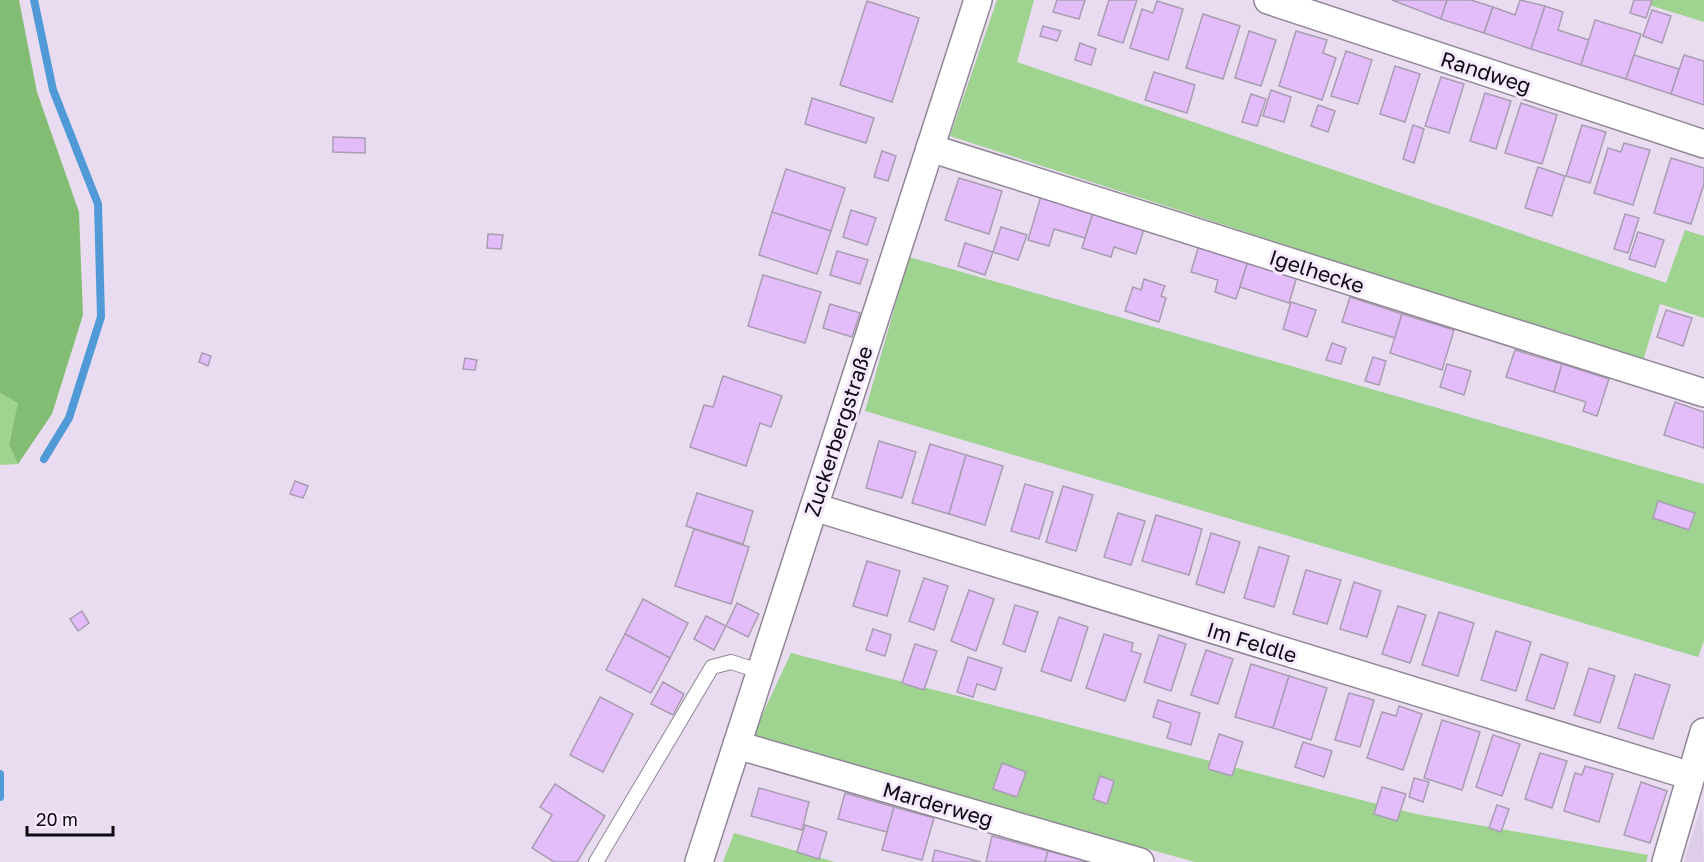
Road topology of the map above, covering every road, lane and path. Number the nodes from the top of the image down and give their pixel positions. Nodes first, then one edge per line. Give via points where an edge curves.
1 (978, 0) edge
2 (1268, 0) edge
3 (1704, 144) edge
4 (930, 148) junction
5 (1704, 393) edge
6 (814, 507) junction
7 (762, 672) junction
8 (1704, 732) edge
9 (737, 746) junction
10 (1690, 776) junction
11 (596, 862) edge
12 (699, 862) edge
13 (1140, 862) edge
14 (1666, 862) edge

1 - 4 street, Zuckerbergstraße
2 - 3 street, Randweg
4 - 5 street, Igelhecke
4 - 6 street, Zuckerbergstraße
6 - 7 street, Zuckerbergstraße
6 - 10 street, Im Feldle
7 - 9 street, Zuckerbergstraße
7 - 11 lane via 731,662 712,667
8 - 10 street
9 - 12 street, Zuckerbergstraße
9 - 13 street, Marderweg
10 - 14 street

